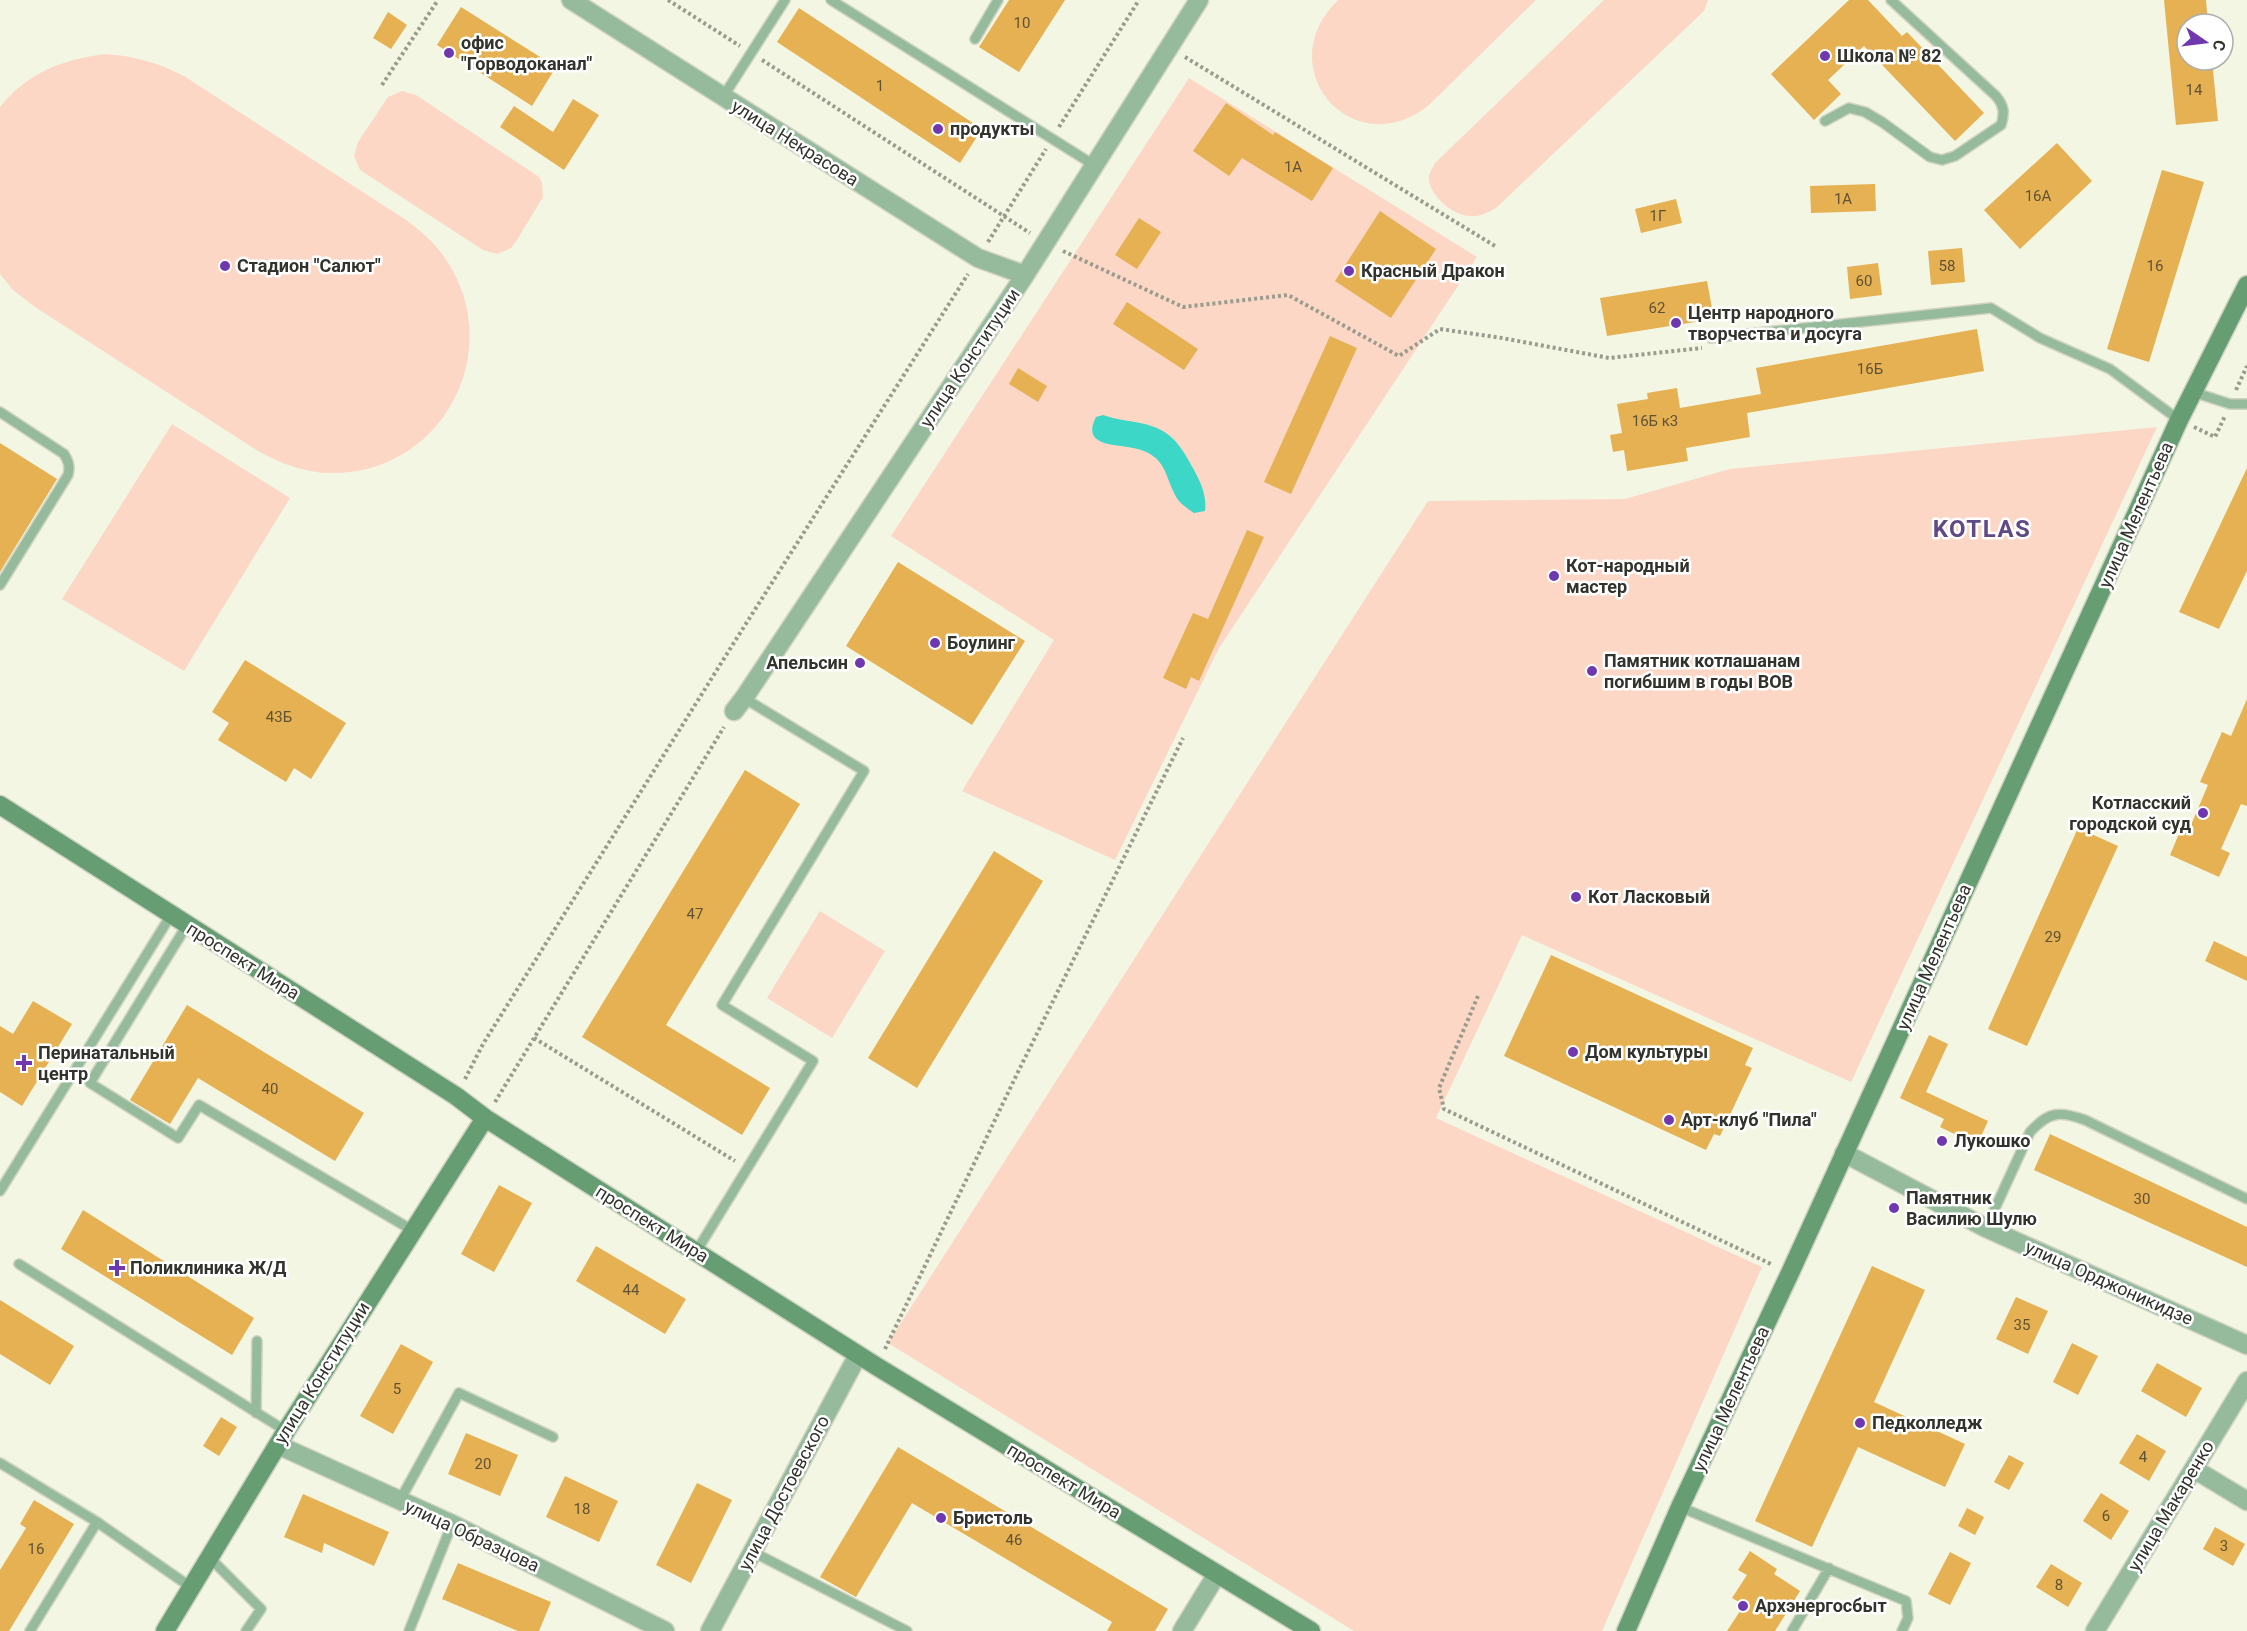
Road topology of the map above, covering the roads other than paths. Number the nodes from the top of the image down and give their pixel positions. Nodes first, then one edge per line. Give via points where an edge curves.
1 (571, 0) edge
2 (785, 0) edge
3 (831, 0) edge
4 (998, 0) edge
5 (1199, 0) edge
6 (1891, 0) edge
7 (975, 39) dead end
8 (723, 97) junction
9 (1825, 121) dead end
10 (1094, 165) junction
11 (1025, 275) junction
12 (2247, 285) edge
13 (1711, 338) dead end
14 (2193, 392) junction
15 (2247, 404) edge
16 (0, 412) edge
17 (2179, 420) junction
18 (0, 585) edge
19 (739, 704) joint
20 (0, 805) edge
21 (179, 920) junction
22 (485, 1118) junction
23 (1844, 1154) junction
24 (0, 1191) edge
25 (2247, 1199) edge
26 (1986, 1227) junction
27 (412, 1230) junction
28 (696, 1252) junction
29 (19, 1264) dead end
30 (257, 1341) dead end
31 (2247, 1345) edge
32 (858, 1355) junction
33 (2247, 1381) edge
34 (256, 1413) junction
35 (553, 1437) dead end
36 (282, 1438) junction
37 (0, 1463) edge
38 (2194, 1469) junction
39 (2247, 1501) edge
40 (399, 1502) junction
41 (1680, 1507) junction
42 (97, 1522) junction
43 (452, 1524) junction
44 (752, 1551) junction
45 (209, 1557) junction
46 (1829, 1568) junction
47 (1217, 1574) junction
48 (192, 1588) junction
49 (30, 1631) edge
50 (165, 1631) edge
51 (246, 1631) edge
52 (409, 1631) edge
53 (665, 1631) edge
54 (710, 1631) edge
55 (907, 1631) edge
56 (1182, 1631) edge
57 (1311, 1631) edge
58 (1626, 1631) edge
59 (1792, 1631) edge
60 (1902, 1631) edge
61 (2095, 1631) edge

1 - 8 street, улица Некрасова
2 - 8 lane
3 - 10 lane
4 - 7 lane
5 - 10 street, улица Конституции
6 - 9 lane via 1996,96 2004,114 2001,125 1955,156 1942,160 1930,157 1864,112 1849,108
8 - 11 street, улица Некрасова via 978,258
10 - 11 street, улица Конституции
11 - 19 street, улица Конституции
12 - 14 street, улица Мелентьева
13 - 17 lane via 1991,308 2040,338 2110,369
14 - 15 lane via 2230,404
14 - 17 street, улица Мелентьева
16 - 18 lane via 64,454 69,468
17 - 23 street, улица Мелентьева
19 - 28 lane via 864,771 722,1005 813,1061
20 - 21 street, проспект Мира
21 - 22 street, проспект Мира
21 - 24 lane
21 - 27 lane via 90,1083 178,1138 199,1105
22 - 27 street, улица Конституции
22 - 28 street, проспект Мира
23 - 26 street, улица Орджоникидзе
23 - 41 street, улица Мелентьева
25 - 26 lane via 2085,1120 2053,1114 2030,1132
26 - 31 street, улица Орджоникидзе
27 - 36 street, улица Конституции
28 - 32 street, проспект Мира
29 - 34 lane
30 - 34 lane
32 - 44 street, улица Достоевского
32 - 47 street, проспект Мира
33 - 38 street, улица Макаренко
34 - 36 lane
35 - 40 lane via 459,1394
36 - 40 street, улица Образцова
36 - 45 street, улица Конституции
37 - 42 lane
38 - 39 street
38 - 61 street, улица Макаренко
40 - 43 street, улица Образцова
41 - 46 lane
41 - 58 street, улица Мелентьева
42 - 48 lane
42 - 49 lane
43 - 52 lane
43 - 53 street, улица Образцова
44 - 54 street, улица Достоевского
44 - 55 lane
45 - 48 street, улица Конституции
45 - 51 lane via 261,1608
46 - 59 lane
46 - 60 lane via 1906,1601 1908,1618
47 - 56 street
47 - 57 street, проспект Мира
48 - 50 street, улица Конституции

